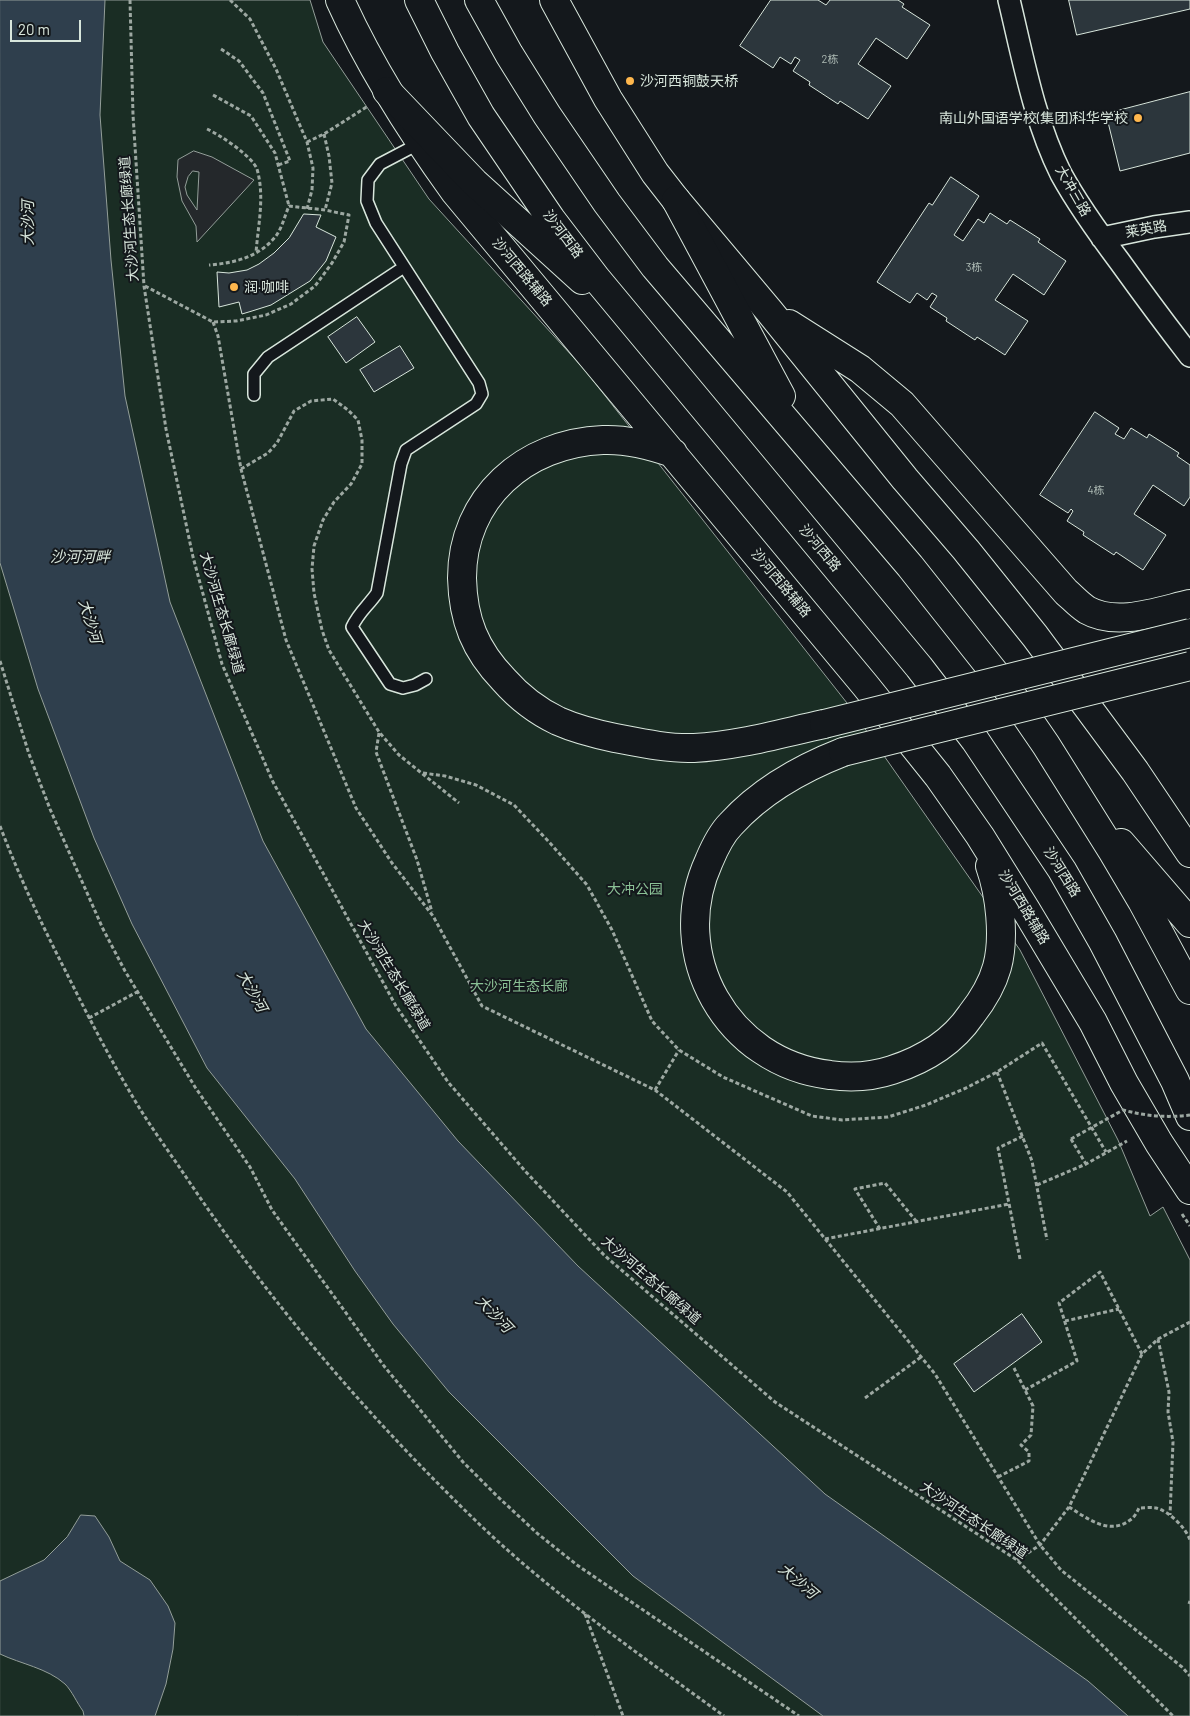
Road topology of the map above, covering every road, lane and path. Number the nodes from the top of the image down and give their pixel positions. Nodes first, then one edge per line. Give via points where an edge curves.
1 (130, 0) edge
2 (230, 0) edge
3 (340, 0) edge
4 (419, 0) edge
5 (480, 0) edge
6 (554, 0) edge
7 (1009, 0) edge
8 (220, 49) dead end
9 (213, 95) dead end
10 (378, 98) junction
11 (207, 129) dead end
12 (324, 134) junction
13 (306, 142) junction
14 (420, 143) junction
15 (278, 165) junction
16 (676, 200) junction
17 (289, 206) junction
18 (307, 209) junction
19 (325, 210) junction
20 (1190, 222) edge
21 (1102, 238) junction
22 (256, 254) junction
23 (209, 265) dead end
24 (404, 267) junction
25 (144, 286) junction
26 (770, 312) junction
27 (213, 322) junction
28 (646, 338) junction
29 (1190, 356) edge
30 (254, 395) dead end
31 (805, 442) junction
32 (673, 453) junction
33 (240, 469) junction
34 (1190, 604) edge
35 (1190, 633) edge
36 (0, 661) edge
37 (1190, 666) edge
38 (426, 679) dead end
39 (379, 732) junction
40 (422, 773) junction
41 (1076, 792) junction
42 (459, 803) dead end
43 (0, 826) edge
44 (980, 836) junction
45 (1190, 853) edge
46 (433, 916) junction
47 (1190, 924) edge
48 (1190, 990) edge
49 (138, 992) junction
50 (89, 1018) junction
51 (679, 1050) junction
52 (996, 1072) junction
53 (655, 1090) junction
54 (1190, 1116) edge
55 (1022, 1136) junction
56 (1086, 1164) junction
57 (1037, 1185) junction
58 (1190, 1190) edge
59 (1009, 1204) junction
60 (917, 1222) junction
61 (880, 1229) junction
62 (825, 1239) junction
63 (1047, 1240) dead end
64 (1020, 1259) dead end
65 (1119, 1309) junction
66 (1065, 1321) junction
67 (1190, 1322) edge
68 (1158, 1339) junction
69 (1142, 1354) junction
70 (921, 1357) junction
71 (1014, 1368) dead end
72 (1025, 1390) junction
73 (865, 1398) dead end
74 (998, 1477) junction
75 (1069, 1507) junction
76 (1170, 1515) junction
77 (1190, 1540) edge
78 (1040, 1545) junction
79 (1017, 1560) junction
80 (585, 1614) junction
81 (1190, 1676) edge
82 (623, 1716) edge
83 (724, 1716) edge
84 (799, 1716) edge
85 (1173, 1716) edge

1 - 25 path, 大沙河生态长廊绿道 via 133,115
2 - 13 path via 250,19 276,69
3 - 10 main road, 沙河西路辅路
4 - 28 main road, 沙河西路 via 486,124 551,219
5 - 31 main road via 546,115 607,203 655,267
6 - 16 main road via 633,141
7 - 21 street, 大冲三路 via 1047,140 1073,195
8 - 15 path via 239,61 263,94 290,161
9 - 15 path via 251,116 275,153
10 - 12 path
10 - 14 main road, 沙河西路辅路
10 - 28 main road
11 - 22 path via 235,146 256,167 262,200
12 - 13 path
12 - 19 path via 332,182
13 - 18 path via 313,168
14 - 24 lane via 380,164 368,180 367,201 376,223
14 - 32 main road, 沙河西路辅路 via 461,200
15 - 17 path
16 - 26 main road
16 - 31 main road
17 - 18 path
17 - 22 path via 277,235
18 - 19 path
19 - 27 path via 349,215 344,242 315,286 291,304 266,314
20 - 21 street, 莱英路 via 1154,226
21 - 29 street, 大冲三路
22 - 23 path via 232,263
24 - 30 lane via 268,357 254,374
24 - 38 lane via 479,383 482,394 476,404 406,450 377,593 358,614 352,627 390,684 403,688
25 - 27 path
25 - 79 path, 大沙河生态长廊绿道 via 166,429 193,557 222,664 273,782 396,1006 448,1082 604,1255 775,1402
26 - 34 main road via 860,369 902,404 1066,592 1088,610 1125,617
26 - 45 main road via 1035,636 1135,771
27 - 33 path
28 - 54 main road, 沙河西路 via 975,740 1062,870 1150,1031
31 - 41 main road via 1009,691
32 - 35 main road, bridge via 636,442 603,440 553,449 538,455 500,482 474,521 463,562 462,589 469,627 481,651 509,686 537,709 570,726 646,744 693,748 753,740
32 - 44 main road, 沙河西路辅路 via 866,685 938,776
33 - 39 path via 268,453 277,444 294,411 311,401 333,399 358,420 362,464 323,520 314,546 312,570 314,594 328,650
33 - 46 path via 286,640 356,808
36 - 49 path via 50,809 103,929
37 - 44 main road, bridge via 843,752 790,777 758,799 730,824 703,873 697,896 696,943 700,966 720,1008 751,1043 771,1056 814,1073 847,1078 880,1074 912,1064 941,1047 965,1024 984,997 997,966 1001,931 998,897
39 - 40 path via 399,755
39 - 46 path via 376,752 417,860
40 - 42 path
40 - 51 path via 476,785 514,805 550,843 587,885 612,930 652,1021
41 - 47 main road
41 - 48 main road via 1142,900
43 - 50 path via 29,895
44 - 58 main road, 沙河西路辅路
46 - 53 path via 482,1006
49 - 50 path
49 - 84 path via 195,1087 250,1167 272,1210 384,1366 463,1462 538,1534 576,1565
50 - 80 path via 139,1107 212,1215 290,1319 380,1423 476,1521
51 - 52 path via 723,1077 812,1116 842,1120 888,1116 926,1105
51 - 53 path
52 - 55 path
52 - 56 path via 1042,1043 1106,1152
53 - 62 path via 787,1192
54 - 56 path, bridge via 1167,1118 1123,1110 1071,1139
55 - 57 path
55 - 59 path via 998,1148
56 - 57 path
57 - 63 path
59 - 60 path
59 - 64 path
60 - 61 path
60 - 61 path via 885,1183 855,1189
61 - 62 path
62 - 70 path
65 - 66 path
65 - 66 path via 1100,1272 1059,1303
65 - 69 path
66 - 72 path via 1077,1361
67 - 68 path
68 - 69 path
68 - 76 path via 1169,1392 1168,1412 1173,1442
69 - 75 path
70 - 73 path
70 - 74 path via 935,1374
71 - 72 path
72 - 74 path via 1033,1406 1031,1435 1022,1445 1029,1452 1029,1461
74 - 78 path
75 - 76 path via 1106,1527 1131,1520 1140,1508 1156,1508
75 - 78 path
76 - 77 path
78 - 79 path
78 - 81 path via 1061,1570
79 - 85 path, 大沙河生态长廊绿道
80 - 82 path
80 - 83 path

